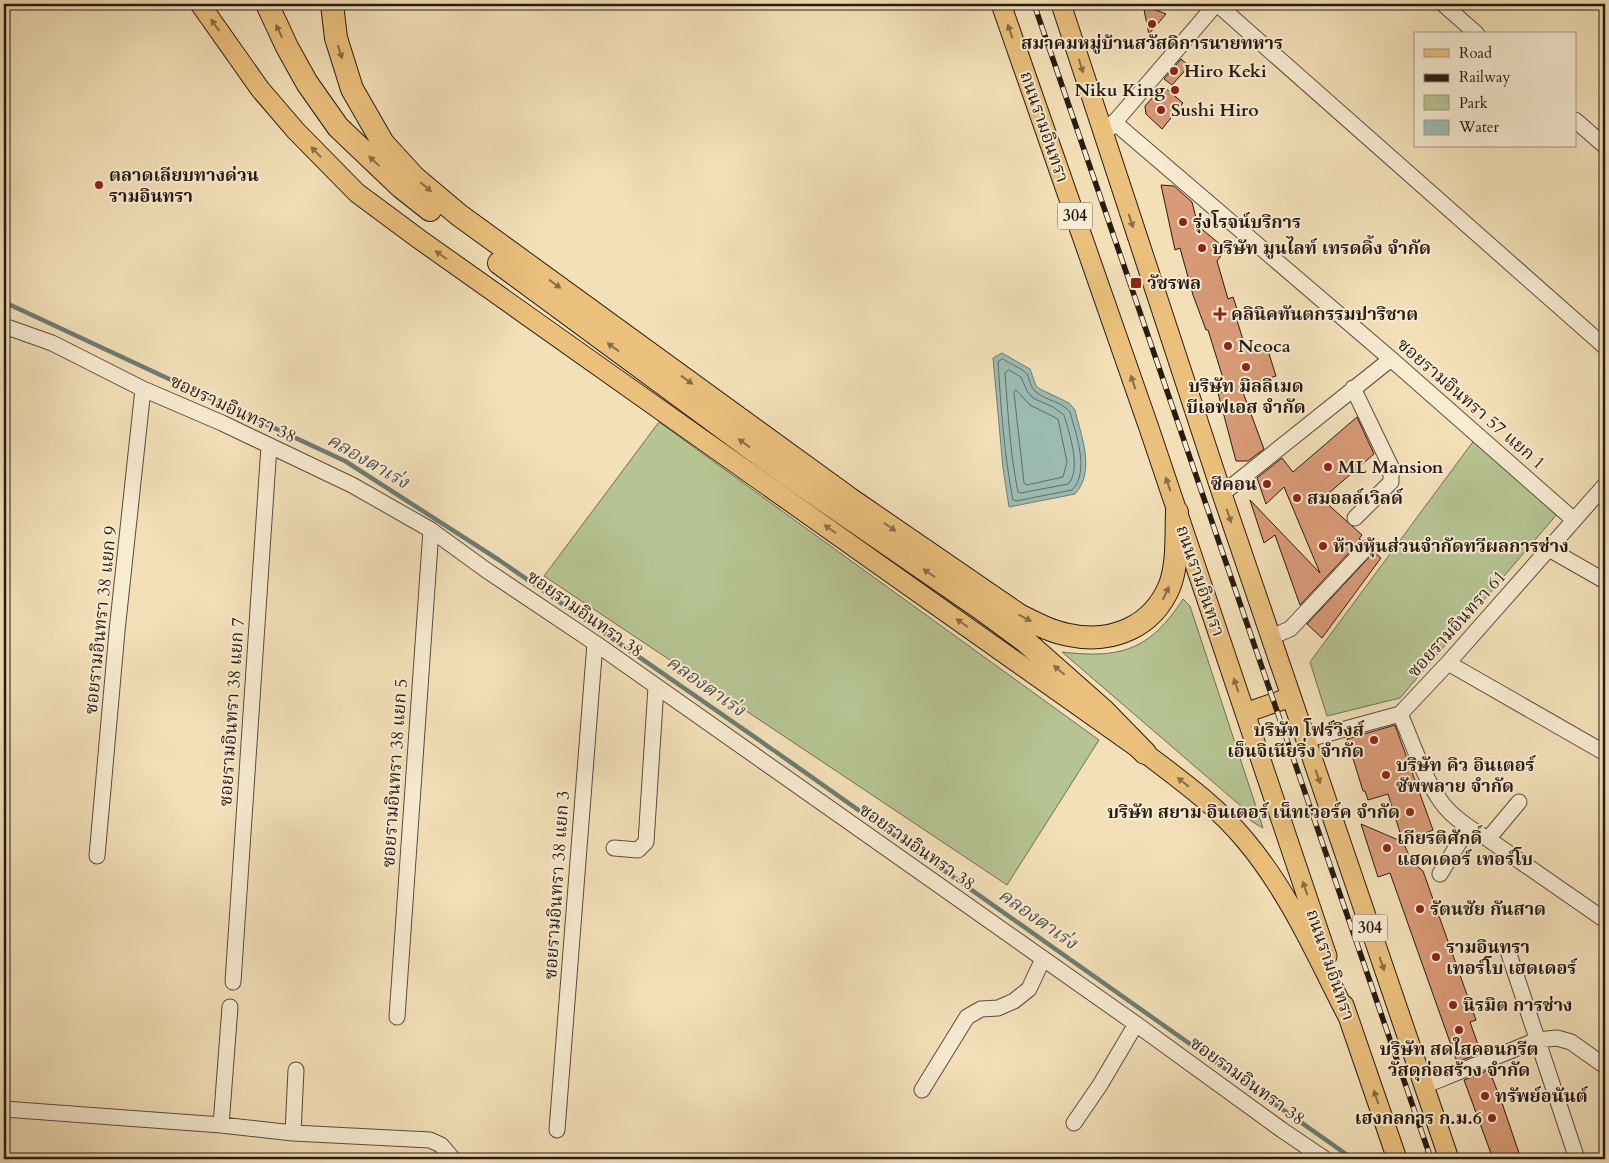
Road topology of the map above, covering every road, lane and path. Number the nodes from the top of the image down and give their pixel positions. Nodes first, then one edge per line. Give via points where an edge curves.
1 (200, 4) edge
2 (267, 4) edge
3 (332, 4) edge
4 (1001, 4) edge
5 (1216, 4) edge
6 (1443, 4) edge
7 (1063, 9) edge
8 (1475, 32) edge
9 (1576, 121) edge
10 (1114, 122) junction
11 (1103, 138) junction
12 (1605, 146) edge
13 (4, 326) edge
14 (1605, 347) edge
15 (1391, 359) junction
16 (1353, 388) junction
17 (143, 389) junction
18 (269, 446) junction
19 (781, 482) junction
20 (1605, 485) edge
21 (1222, 494) junction
22 (1177, 512) junction
23 (1355, 518) dead end
24 (1574, 520) junction
25 (431, 530) junction
26 (1366, 548) dead end
27 (1549, 549) junction
28 (1605, 581) edge
29 (1271, 637) junction
30 (595, 643) junction
31 (1448, 663) junction
32 (656, 686) junction
33 (1291, 698) junction
34 (1246, 713) junction
35 (1400, 714) junction
36 (1305, 740) junction
37 (1145, 753) joint
38 (1605, 753) edge
39 (1519, 802) dead end
40 (1468, 828) junction
41 (1488, 839) junction
42 (614, 848) dead end
43 (97, 856) dead end
44 (1440, 874) dead end
45 (1605, 920) edge
46 (1508, 951) dead end
47 (1043, 959) junction
48 (233, 982) dead end
49 (230, 1007) dead end
50 (397, 1017) dead end
51 (1348, 1017) junction
52 (1136, 1024) junction
53 (1537, 1040) junction
54 (1605, 1066) edge
55 (296, 1070) dead end
56 (1424, 1086) junction
57 (922, 1090) dead end
58 (4, 1109) edge
59 (1074, 1123) dead end
60 (221, 1125) junction
61 (557, 1130) dead end
62 (293, 1133) junction
63 (453, 1159) edge
64 (1325, 1159) edge
65 (1398, 1159) edge
66 (1449, 1159) edge
67 (1577, 1159) edge

19 -> 1 main road via 481,283 357,193 296,131 260,88
19 -> 2 highway via 401,187 338,127 307,83
3 -> 22 highway via 336,38 352,89 383,143 415,178 459,214 850,499 1019,615 1069,636 1093,638 1133,628 1149,617 1170,584
22 -> 4 main road, ถนนรามอินทรา / 304
5 - 10 street
5 - 14 street
6 - 8 street
7 -> 11 main road, 304
9 - 12 street
10 - 11 street
10 - 15 street, ซอยรามอินทรา 57 แยก 1
11 -> 21 main road, 304
13 - 17 street, ซอยรามอินทรา 38 via 52,343
15 - 16 street
15 - 24 street, ซอยรามอินทรา 57 แยก 1
16 - 21 street
16 - 23 street via 1391,467 1391,482
17 - 18 street, ซอยรามอินทรา 38
17 - 43 street, ซอยรามอินทรา 38 แยก 9
18 - 25 street, ซอยรามอินทรา 38 via 352,485
18 - 48 street, ซอยรามอินทรา 38 แยก 7
37 -> 19 highway via 1103,710 1025,642 980,608
20 - 24 street, ซอยรามอินทรา 61
21 -> 29 main road, 304
34 -> 22 main road, ถนนรามอินทรา / 304
24 - 27 street, ซอยรามอินทรา 61
25 - 30 street, ซอยรามอินทรา 38
25 - 50 street, ซอยรามอินทรา 38 แยก 5
26 - 29 street via 1290,629
27 - 28 street
27 - 31 street, ซอยรามอินทรา 61
29 - 33 main road, 304
30 - 32 street, ซอยรามอินทรา 38
30 - 61 street, ซอยรามอินทรา 38 แยก 3
31 - 35 street, ซอยรามอินทรา 61
31 - 38 street
32 - 42 street via 646,842 638,850
32 - 47 street, ซอยรามอินทรา 38
33 - 34 main road
33 - 36 main road, 304
51 -> 34 main road, ถนนรามอินทรา / 304
35 - 36 street
35 - 40 street via 1442,803
36 -> 56 main road, 304
51 -> 37 main road via 1286,898 1245,839 1186,784
39 - 41 street
40 - 41 street
40 - 44 street
41 - 45 street
46 - 53 street
47 - 52 street, ซอยรามอินทรา 38
47 - 57 street via 1029,989 1014,1002 967,1017
49 - 60 street
65 -> 51 main road, ถนนรามอินทรา / 304
52 - 59 street
52 - 64 street, ซอยรามอินทรา 38
53 - 54 street via 1557,1038 1571,1042
53 - 56 street
53 - 67 street
55 - 62 street
56 - 66 main road, 304
58 - 60 street
60 - 62 street
62 - 63 street via 430,1140 441,1145

